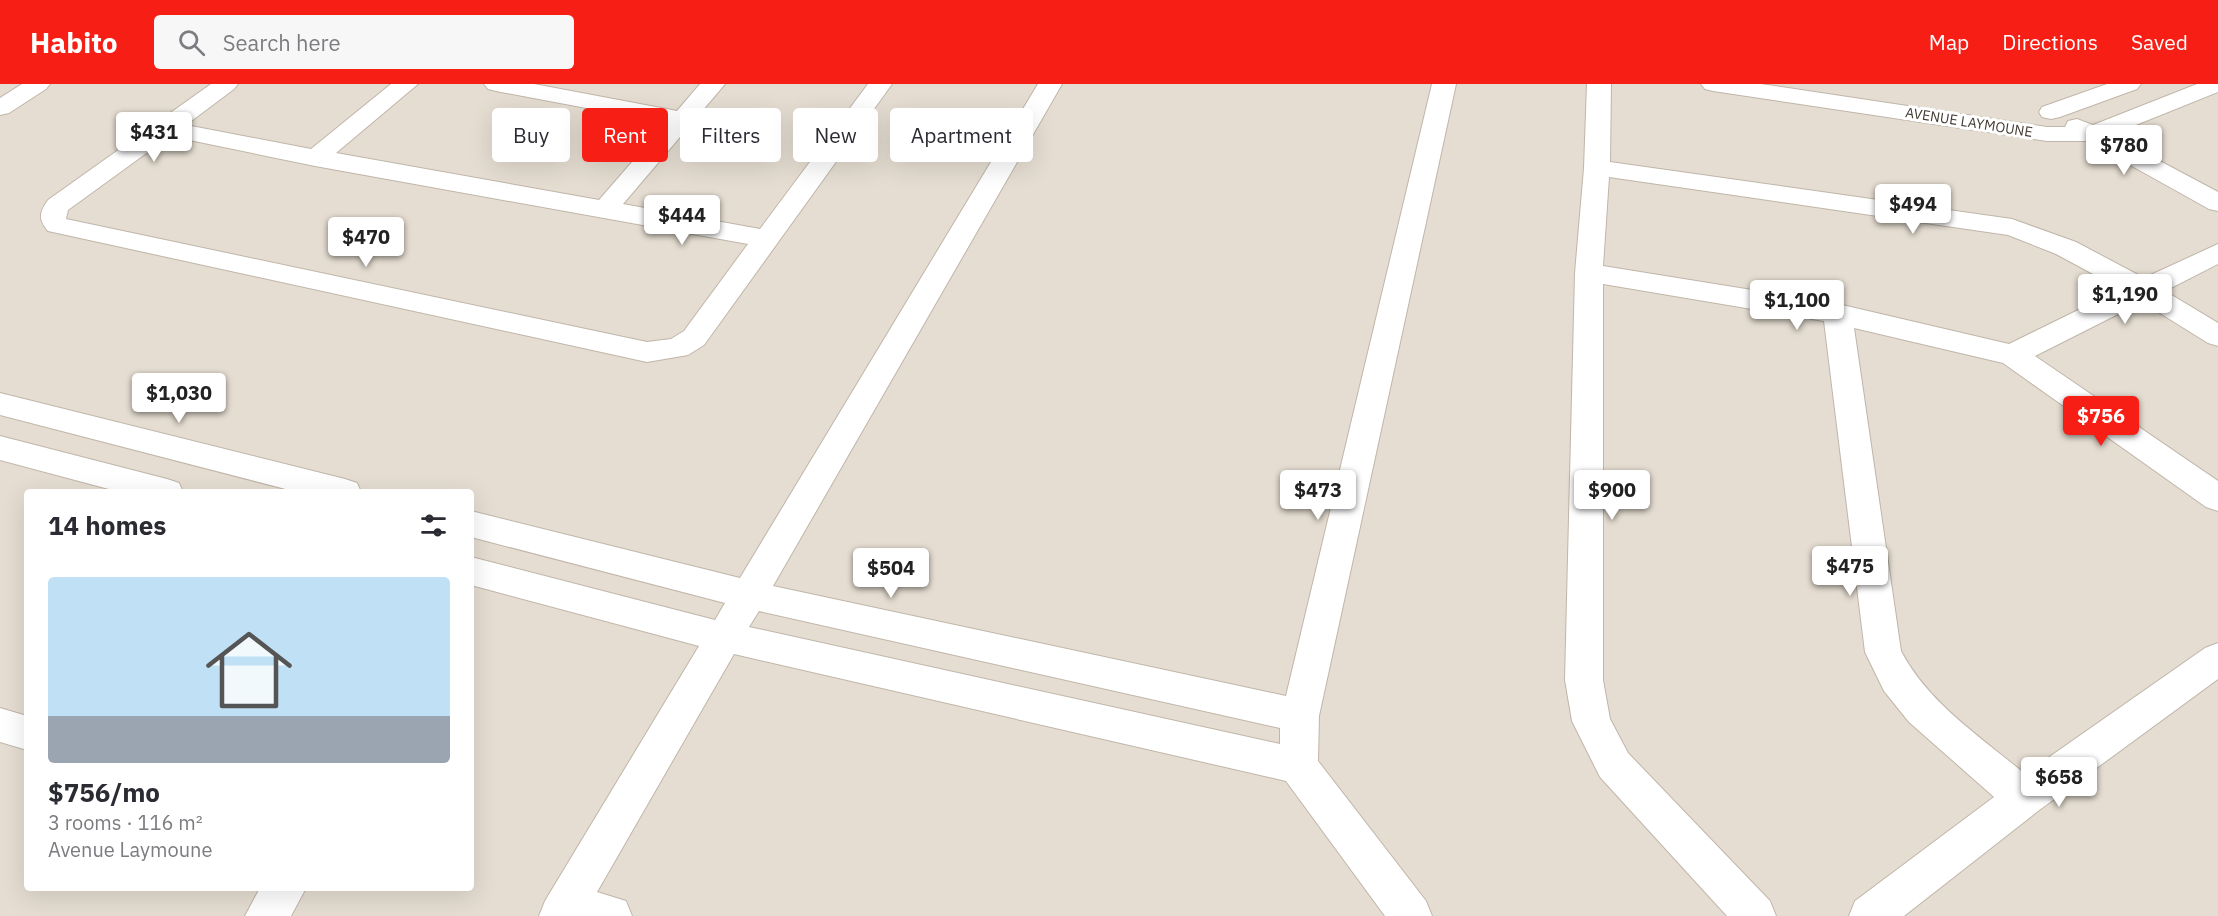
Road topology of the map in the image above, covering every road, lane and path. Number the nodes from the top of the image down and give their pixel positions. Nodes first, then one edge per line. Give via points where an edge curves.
1 (38, 84) edge
2 (226, 84) edge
3 (406, 84) edge
4 (496, 84) edge
5 (713, 84) edge
6 (880, 84) edge
7 (1050, 84) edge
8 (1444, 84) edge
9 (1599, 84) edge
10 (1713, 84) edge
11 (2128, 84) edge
12 (2214, 86) edge
13 (0, 108) edge
14 (690, 108) edge
15 (680, 118) edge
16 (680, 119) edge
17 (165, 128) junction
18 (2091, 134) junction
19 (315, 158) junction
20 (1597, 168) junction
21 (2218, 203) edge
22 (606, 208) junction
23 (767, 239) junction
24 (2218, 253) edge
25 (1589, 273) junction
26 (2142, 290) junction
27 (1838, 314) junction
28 (2218, 336) edge
29 (2012, 355) junction
30 (0, 404) edge
31 (0, 448) edge
32 (156, 489) edge
33 (333, 489) edge
34 (2218, 498) edge
35 (474, 525) edge
36 (474, 572) edge
37 (749, 595) junction
38 (724, 637) junction
39 (2218, 659) edge
40 (1300, 716) junction
41 (0, 725) edge
42 (24, 732) edge
43 (1298, 766) junction
44 (2024, 798) junction
45 (283, 891) edge
46 (564, 910) edge
47 (266, 916) edge
48 (611, 916) edge
49 (1411, 916) edge
50 (1755, 916) edge
51 (1870, 916) edge

1 - 13 street
2 - 17 street
3 - 19 street
4 - 15 street
5 - 14 street
6 - 23 street
7 - 37 street
8 - 40 street
9 - 20 street
10 - 18 street, AVENUE LAYMOUNE via 2047,134
11 - 18 street, AVENUE LAYMOUNE via 2039,110
12 - 18 street, AVENUE LAYMOUNE
16 - 22 street
17 - 19 street
17 - 23 street via 57,206 52,215 57,225 647,352 678,348 694,338
18 - 21 street
19 - 22 street
20 - 25 street
20 - 26 street via 2012,227 2054,241
22 - 23 street
24 - 26 street
25 - 27 street
25 - 50 street via 1584,680 1591,721 1614,765
26 - 28 street
26 - 29 street
27 - 29 street
27 - 44 street via 1884,651 1897,680 1922,710
29 - 34 street
30 - 33 street
31 - 32 street
35 - 37 street
36 - 38 street
37 - 38 street
37 - 40 street
38 - 43 street
38 - 46 street
39 - 44 street
40 - 43 street
41 - 42 street
43 - 49 street
44 - 51 street
45 - 47 street
46 - 48 street

